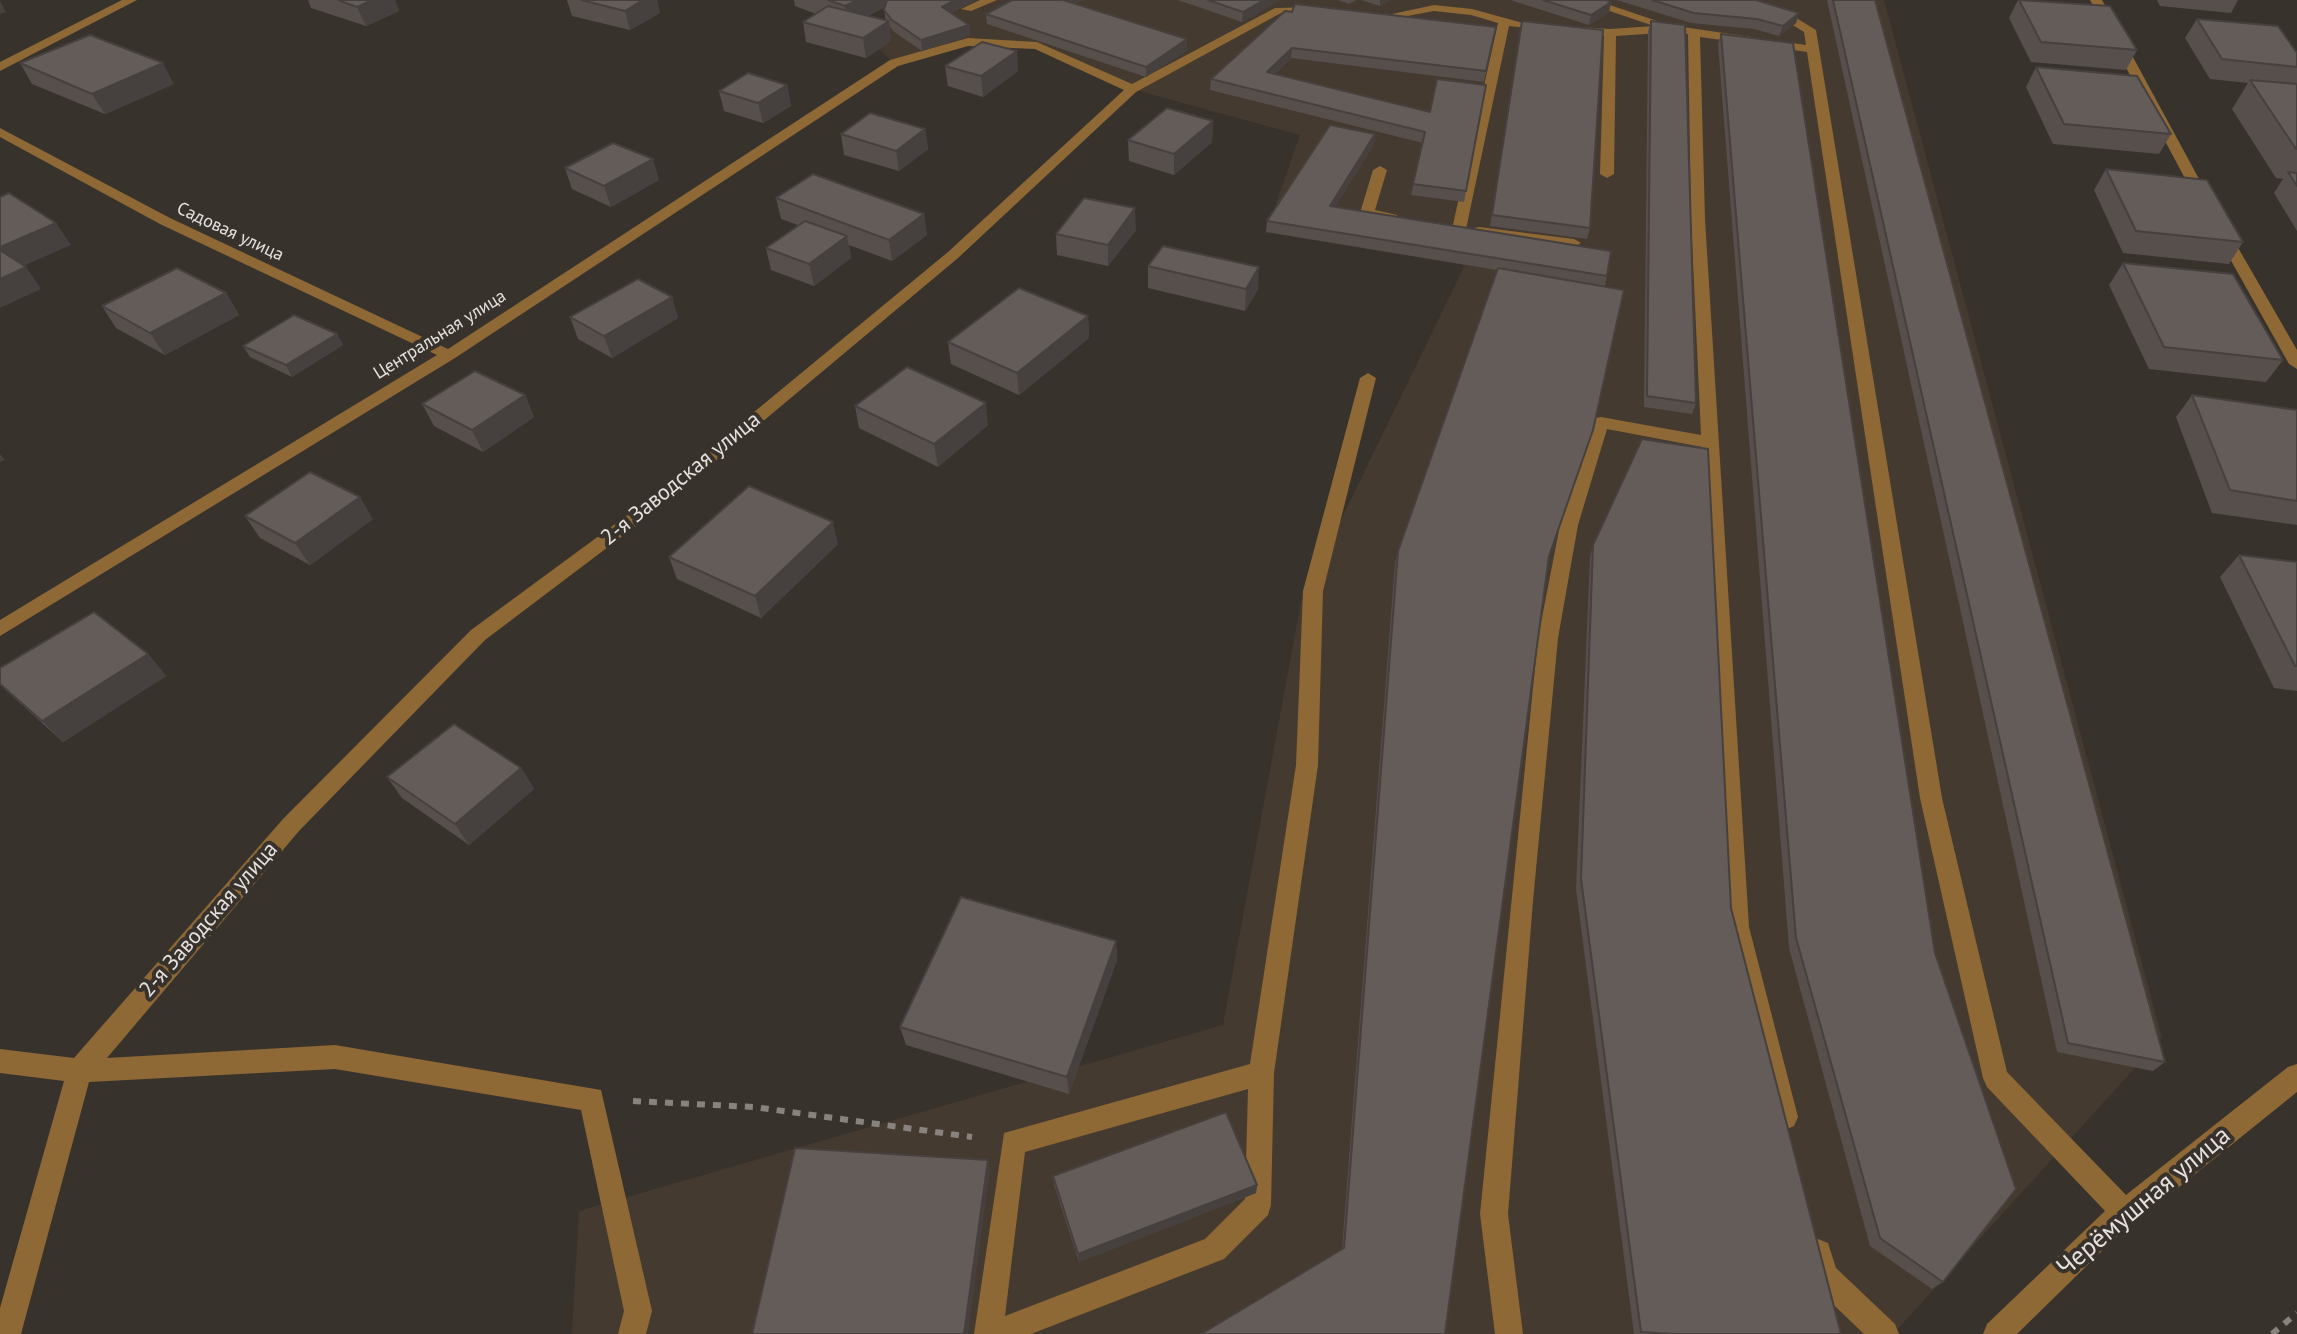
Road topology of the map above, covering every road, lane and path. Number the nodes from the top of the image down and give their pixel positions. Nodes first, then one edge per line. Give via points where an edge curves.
1 (131, 0) edge
2 (991, 0) edge
3 (1583, 0) edge
4 (1742, 0) edge
5 (2096, 0) edge
6 (1284, 5) edge
7 (967, 9) dead end
8 (1329, 12) edge
9 (1356, 16) edge
10 (1504, 21) junction
11 (1684, 30) junction
12 (1610, 33) junction
13 (1813, 49) junction
14 (0, 67) edge
15 (1132, 89) junction
16 (0, 132) edge
17 (1380, 170) dead end
18 (1607, 174) dead end
19 (1413, 221) edge
20 (1574, 243) edge
21 (449, 355) junction
22 (2297, 364) edge
23 (1368, 378) dead end
24 (1712, 443) junction
25 (0, 629) edge
26 (0, 1061) edge
27 (79, 1071) junction
28 (1261, 1073) junction
29 (2297, 1076) edge
30 (592, 1099) junction
31 (1790, 1139) edge
32 (1013, 1142) junction
33 (2125, 1213) junction
34 (1813, 1231) edge
35 (2297, 1313) edge
36 (2008, 1331) edge
37 (7, 1334) edge
38 (632, 1334) edge
39 (991, 1334) edge
40 (1509, 1334) edge
41 (1885, 1334) edge
42 (2272, 1334) edge

1 - 14 street
2 - 7 street
3 - 11 street
4 - 13 street via 1810,30
5 - 22 street
6 - 8 street
6 - 15 street, 2-я Заводская улица
9 - 10 street via 1383,20 1434,8
10 - 12 street
10 - 20 street via 1452,227
11 - 12 street
11 - 13 street
11 - 24 street
12 - 18 street
13 - 33 street via 1931,798 1996,1078
15 - 21 street, Центральная улица via 1037,46 968,42 894,63
15 - 27 street, 2-я Заводская улица via 953,255 651,506 478,635 291,825
16 - 21 street, Садовая улица via 165,221
17 - 19 street via 1367,213
21 - 25 street, Центральная улица
23 - 28 street via 1313,591 1307,765
24 - 31 street via 1737,927
24 - 40 street via 1601,422 1569,525 1548,638 1494,1214
26 - 27 street
27 - 30 street via 335,1057
27 - 37 street
28 - 32 street
28 - 39 street via 1258,1205 1214,1249
29 - 33 street, Черёмушная улица
30 - 32 path via 754,1107
30 - 38 street via 638,1311
32 - 39 street
33 - 36 street, Черёмушная улица
34 - 41 street via 1824,1276
35 - 42 path

